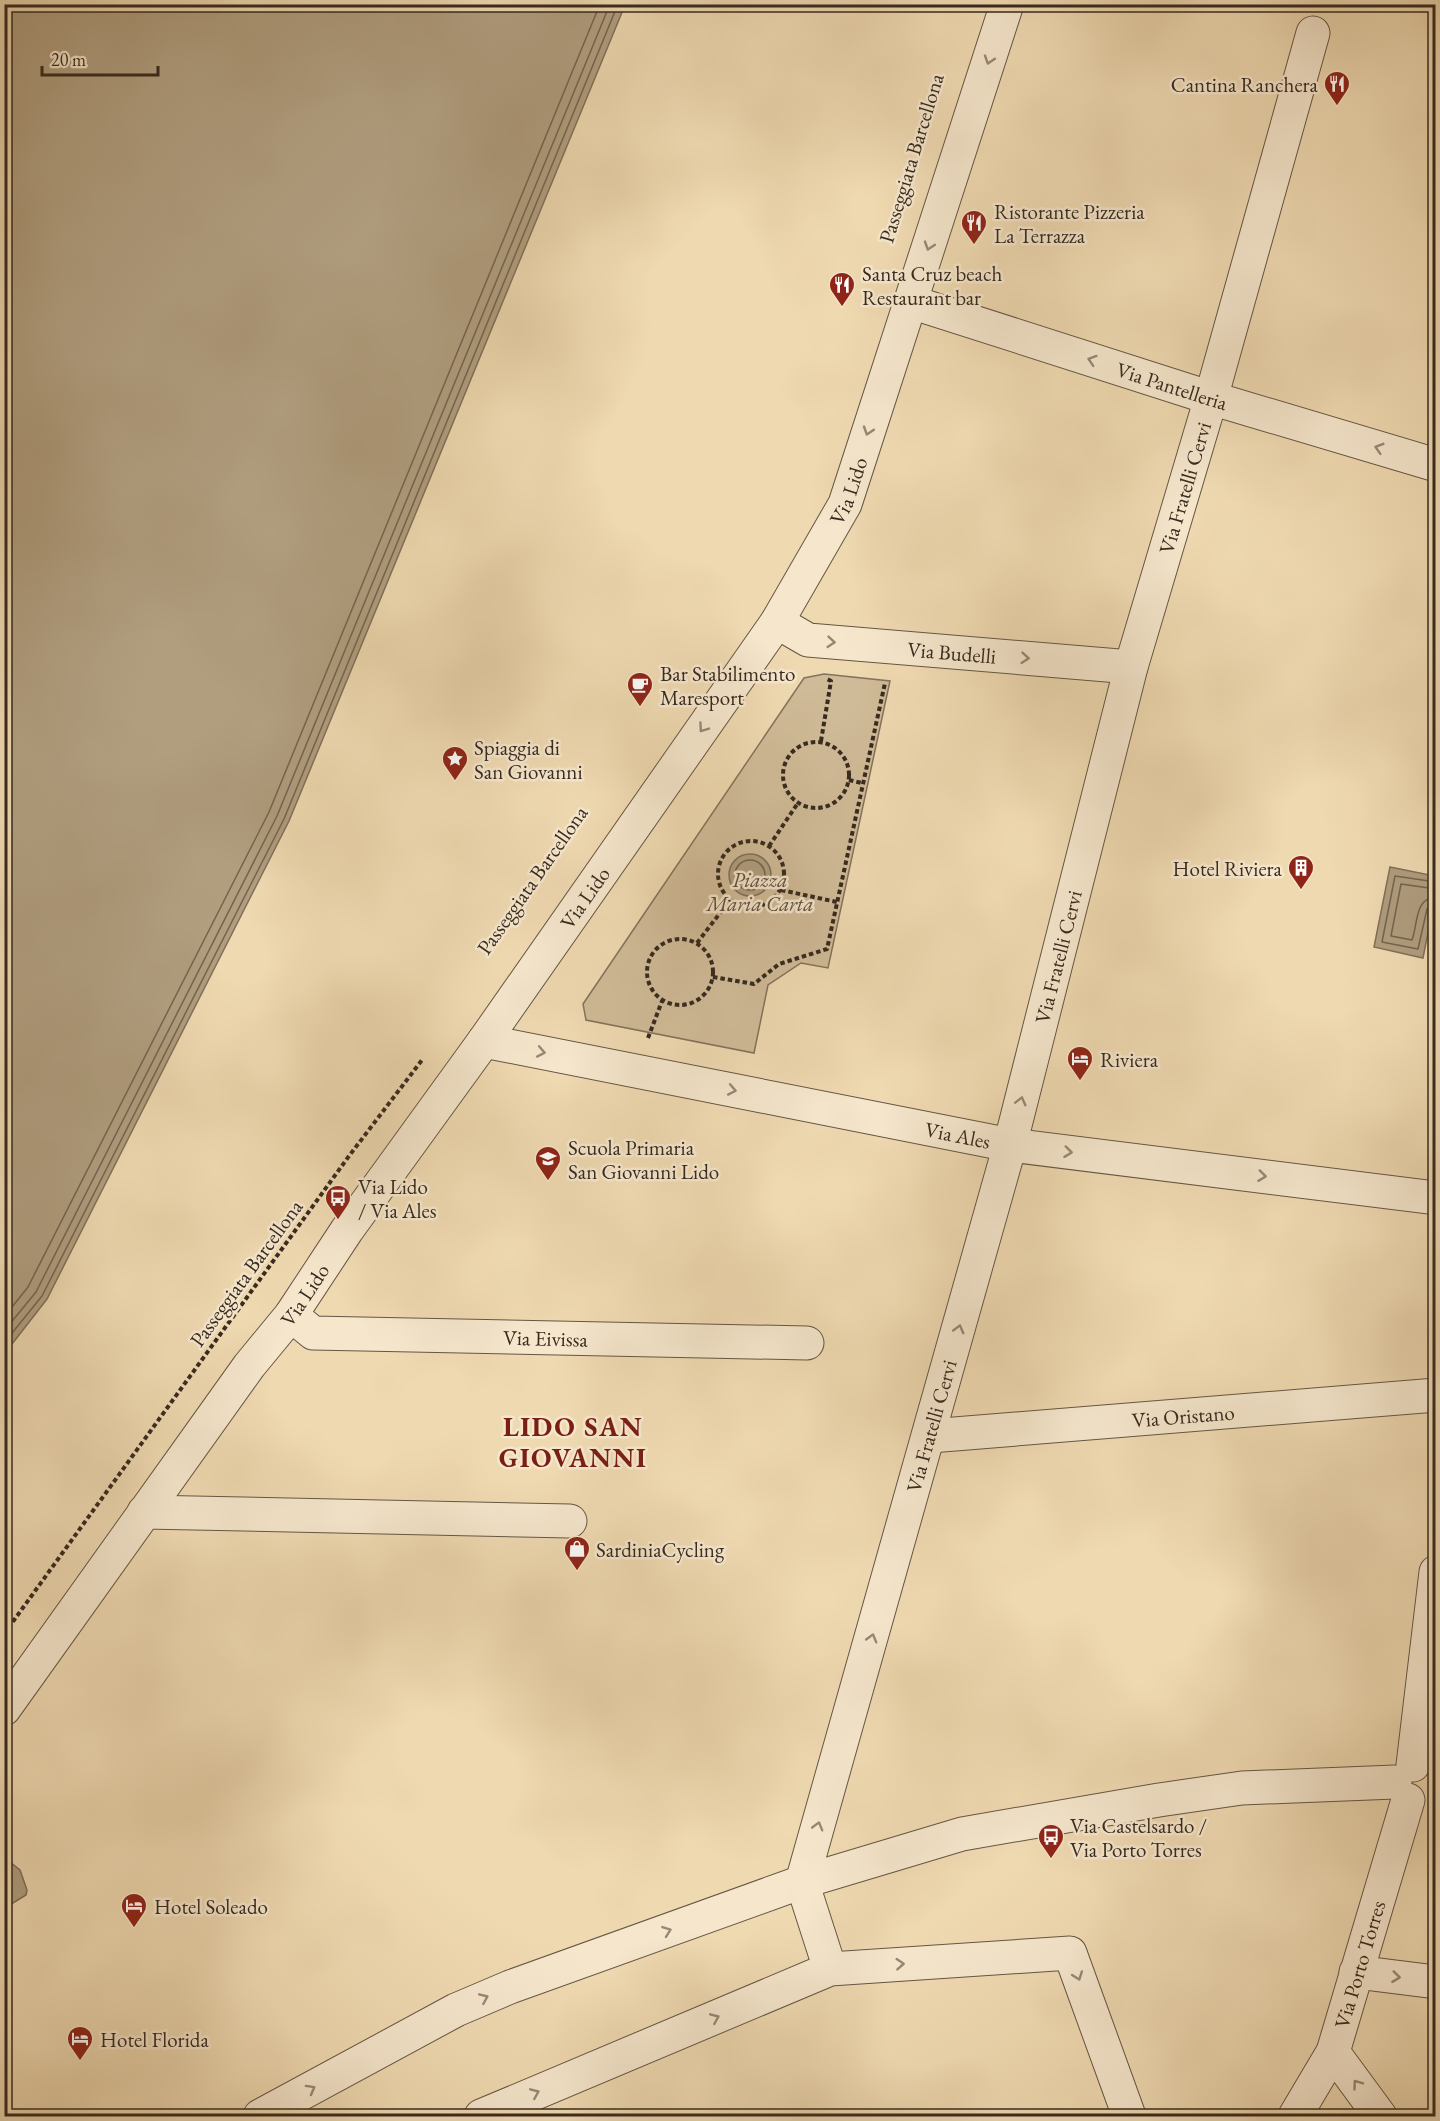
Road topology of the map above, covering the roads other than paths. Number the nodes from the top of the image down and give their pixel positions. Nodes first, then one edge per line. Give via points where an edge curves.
1 (1007, 4) edge
2 (1313, 33) dead end
3 (911, 302) junction
4 (1211, 398) junction
5 (1436, 465) edge
6 (777, 622) junction
7 (1131, 667) junction
8 (484, 1041) junction
9 (1010, 1145) junction
10 (1436, 1198) edge
11 (291, 1315) junction
12 (807, 1343) dead end
13 (1436, 1395) edge
14 (930, 1436) junction
15 (144, 1512) junction
16 (570, 1521) dead end
17 (1436, 1572) edge
18 (4, 1709) edge
19 (1416, 1781) edge
20 (802, 1882) junction
21 (830, 1969) junction
22 (1356, 1972) junction
23 (1436, 1982) edge
24 (1333, 2052) junction
25 (260, 2116) edge
26 (481, 2116) edge
27 (1125, 2116) edge
28 (1294, 2116) edge
29 (1380, 2116) edge

1 -> 3 street, Via Lido
2 - 4 street, Via Fratelli Cervi
4 -> 3 street, Via Pantelleria
3 -> 6 street, Via Lido via 845,504
5 -> 4 street, Via Pantelleria
4 - 7 street, Via Fratelli Cervi
6 -> 7 street, Via Budelli via 808,640
6 -> 8 street, Via Lido
9 -> 7 street, Via Fratelli Cervi
8 -> 9 street, Via Ales
8 - 11 street, Via Lido via 354,1220
9 -> 10 street, Via Ales
14 -> 9 street, Via Fratelli Cervi
11 - 12 street, Via Eivissa via 313,1333
11 - 15 street, Via Lido via 249,1366
13 - 14 street, Via Oristano
20 -> 14 street, Via Fratelli Cervi
15 - 16 street
15 - 18 street, Via Lido
17 - 19 street, Via Porto Torres
19 - 20 street via 1242,1788 1044,1819 962,1834
19 - 22 street, Via Porto Torres
20 - 21 street
25 -> 20 street via 456,2010
26 -> 21 street
21 -> 27 street via 1070,1953 1128,2113
22 -> 23 street
22 - 24 street, Via Porto Torres
24 - 28 street
29 -> 24 street, Via Porto Torres

